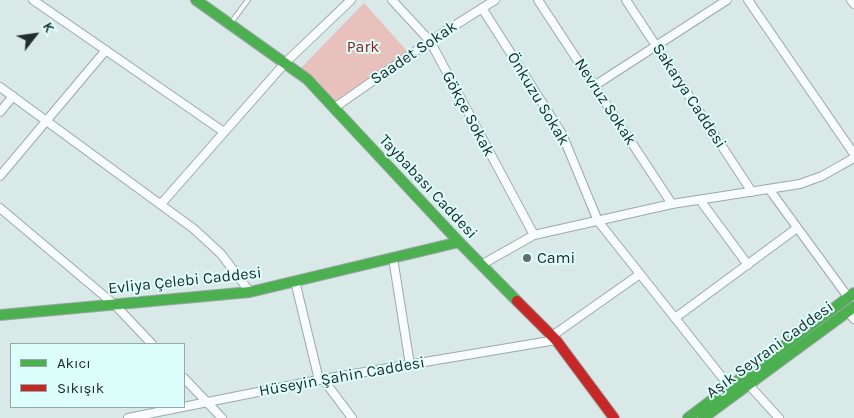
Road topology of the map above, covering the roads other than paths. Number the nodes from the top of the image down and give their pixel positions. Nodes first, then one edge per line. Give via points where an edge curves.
1 (33, 0) edge
2 (196, 0) edge
3 (248, 0) edge
4 (351, 0) edge
5 (392, 0) edge
6 (495, 0) edge
7 (538, 0) edge
8 (626, 0) edge
9 (727, 0) edge
10 (748, 0) edge
11 (851, 0) edge
12 (854, 4) edge
13 (482, 8) junction
14 (230, 24) junction
15 (430, 41) junction
16 (656, 46) junction
17 (106, 50) junction
18 (285, 63) junction
19 (594, 86) junction
20 (0, 87) edge
21 (13, 96) junction
22 (334, 108) junction
23 (0, 112) edge
24 (46, 120) junction
25 (224, 132) junction
26 (854, 154) edge
27 (854, 158) edge
28 (0, 176) edge
29 (769, 189) junction
30 (752, 192) junction
31 (700, 200) junction
32 (161, 204) junction
33 (672, 204) junction
34 (0, 208) edge
35 (598, 221) junction
36 (797, 228) junction
37 (534, 236) junction
38 (459, 242) junction
39 (393, 258) junction
40 (481, 264) junction
41 (748, 265) junction
42 (640, 274) junction
43 (295, 281) junction
44 (250, 292) junction
45 (851, 295) edge
46 (115, 304) junction
47 (852, 313) edge
48 (0, 315) edge
49 (675, 318) junction
50 (554, 338) junction
51 (151, 343) edge
52 (410, 365) junction
53 (185, 379) edge
54 (321, 380) junction
55 (748, 384) junction
56 (729, 386) junction
57 (207, 402) junction
58 (185, 406) edge
59 (177, 408) edge
60 (128, 418) edge
61 (222, 418) edge
62 (352, 418) edge
63 (614, 418) edge
64 (688, 418) edge
65 (703, 418) edge
66 (779, 418) edge

1 - 17 street
2 - 14 street, Taybabası Caddesi
3 - 14 lane
4 - 18 street
5 - 15 street, Gökçe Sokak
6 - 13 street, Saadet Sokak
7 - 19 street, Nevruz Sokak
8 - 16 street, Sakarya Caddesi
9 - 16 street
10 - 26 street
11 - 12 street
13 - 15 street, Saadet Sokak
13 - 35 street, Önkuzu Sokak via 562,134
14 - 18 street, Taybabası Caddesi
15 - 22 street, Saadet Sokak
15 - 37 street, Gökçe Sokak
16 - 19 street
16 - 30 street, Sakarya Caddesi
17 - 24 street
17 - 25 street
18 - 22 street, Taybabası Caddesi via 307,79
18 - 25 street
19 - 33 street, Nevruz Sokak
20 - 21 street
21 - 23 street
21 - 24 street
22 - 38 street, Taybabası Caddesi
24 - 28 street
24 - 32 street
25 - 32 street
27 - 29 street via 810,181
29 - 30 street
29 - 36 street
30 - 31 street
31 - 33 street
31 - 41 street
32 - 44 street via 208,241 232,266
33 - 35 street
34 - 46 street
35 - 37 street
35 - 42 street, Önkuzu Sokak
36 - 41 street
36 - 45 street
37 - 40 street
38 - 39 street, Evliya Çelebi Caddesi
38 - 40 street, Taybabası Caddesi
39 - 43 street, Evliya Çelebi Caddesi
39 - 52 street
40 - 50 street, Taybabası Caddesi
41 - 49 street
42 - 49 street, Önkuzu Sokak
42 - 50 street
43 - 44 street, Evliya Çelebi Caddesi
43 - 54 street
44 - 46 street, Evliya Çelebi Caddesi
45 - 56 street
46 - 48 street, Evliya Çelebi Caddesi
46 - 51 street
47 - 55 street, Aşık Seyrani Caddesi
49 - 56 street, Önkuzu Sokak
50 - 52 street, Hüseyin Şahin Caddesi
50 - 63 street, Taybabası Caddesi
52 - 54 street, Hüseyin Şahin Caddesi
53 - 57 street
54 - 57 street, Hüseyin Şahin Caddesi
54 - 62 street
55 - 65 street, Aşık Seyrani Caddesi
55 - 66 street
56 - 64 street
57 - 58 street, Hüseyin Şahin Caddesi
57 - 61 street
59 - 60 street, Hüseyin Şahin Caddesi

